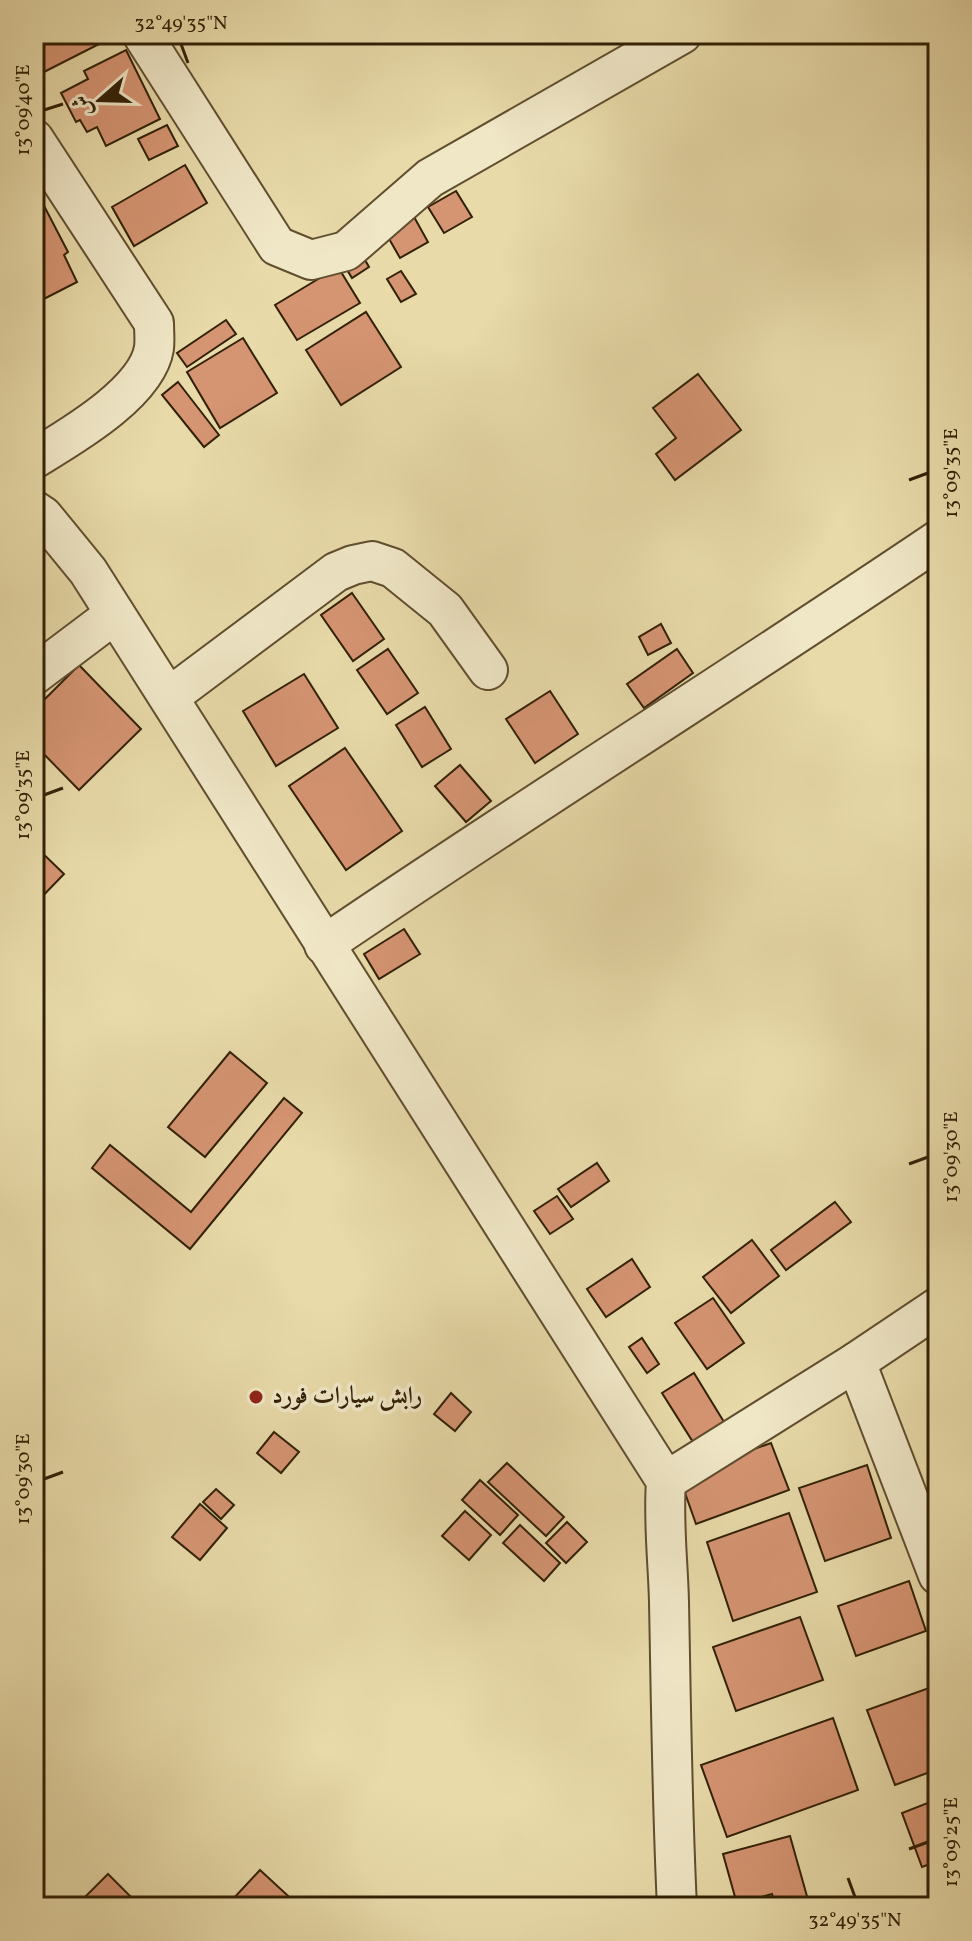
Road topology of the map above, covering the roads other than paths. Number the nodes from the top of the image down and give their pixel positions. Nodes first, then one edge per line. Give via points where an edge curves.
1 (142, 34) edge
2 (682, 34) edge
3 (34, 139) edge
4 (34, 459) edge
5 (34, 510) edge
6 (938, 540) edge
7 (115, 614) junction
8 (488, 670) dead end
9 (34, 675) edge
10 (169, 697) junction
11 (324, 945) junction
12 (938, 1307) edge
13 (856, 1362) junction
14 (666, 1481) junction
15 (938, 1575) edge
16 (677, 1907) edge

1 - 2 street via 277,246 311,260 346,251 430,178
3 - 4 street via 154,323 154,350 144,372 110,409
5 - 7 street via 88,571
6 - 11 street
7 - 9 street
7 - 10 street
8 - 10 street via 445,610 393,568 372,561 336,572
10 - 11 street
11 - 14 street
12 - 13 street
13 - 14 street
13 - 15 street
14 - 16 street

